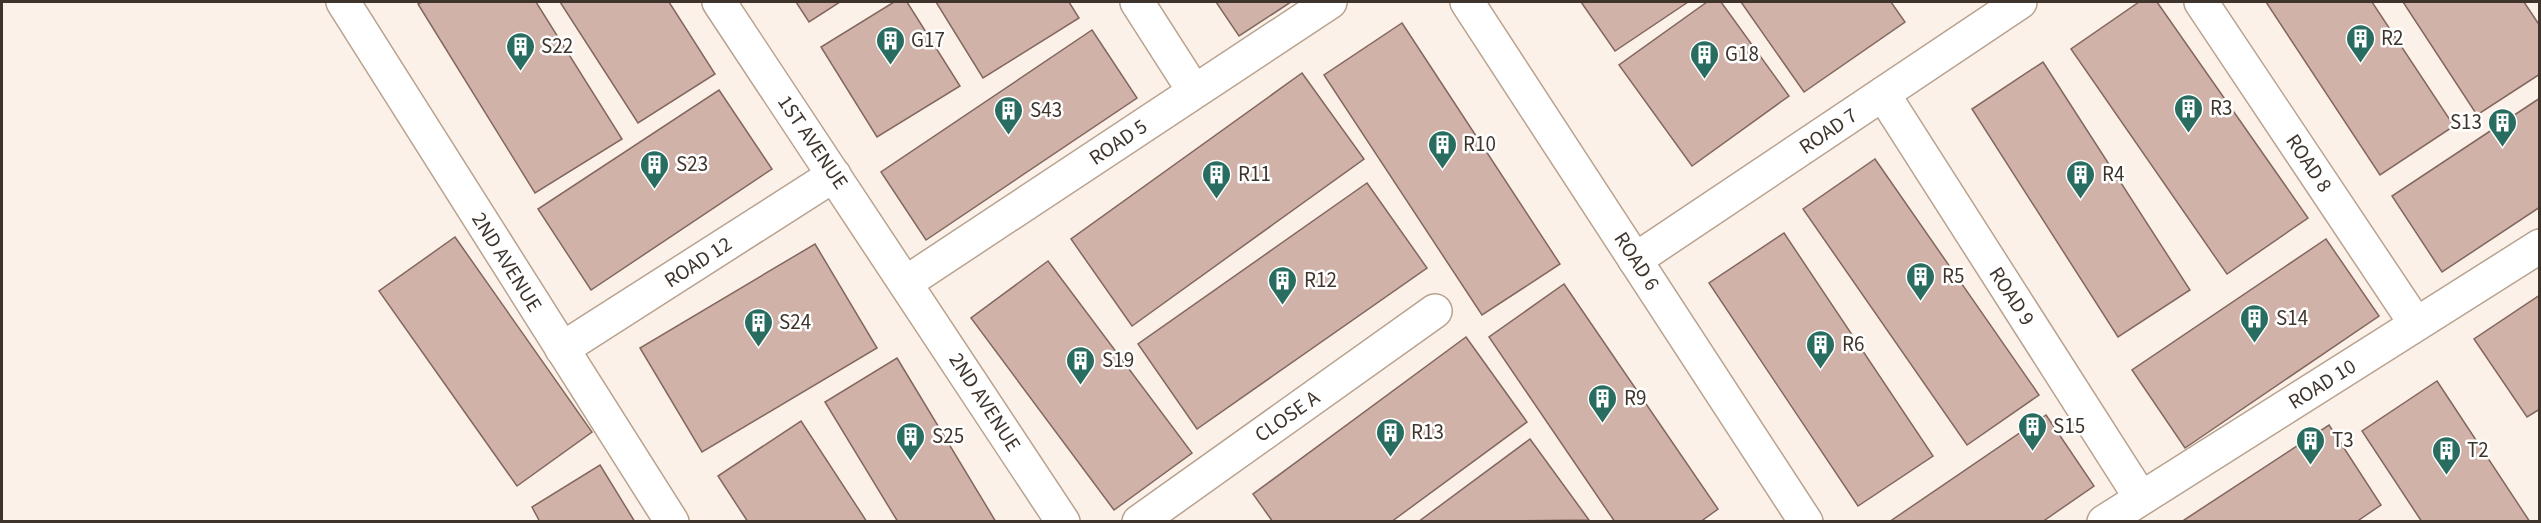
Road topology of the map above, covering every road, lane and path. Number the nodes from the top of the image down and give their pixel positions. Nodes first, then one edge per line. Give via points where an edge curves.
1 (343, 2) edge
2 (719, 2) edge
3 (1137, 2) edge
4 (1330, 2) edge
5 (1467, 2) edge
6 (2020, 2) edge
7 (2201, 2) edge
8 (1194, 91) junction
9 (1883, 94) junction
10 (834, 175) junction
11 (2540, 246) edge
12 (1635, 260) junction
13 (907, 282) junction
14 (1435, 311) dead end
15 (2416, 324) junction
16 (562, 349) junction
17 (2141, 498) junction
18 (672, 522) edge
19 (1063, 522) edge
20 (1139, 522) edge
21 (1806, 522) edge
22 (2104, 522) edge

1 - 16 street, 2ND AVENUE
2 - 10 street, 1ST AVENUE
3 - 8 street
4 - 8 street, ROAD 5
5 - 12 street, ROAD 6
6 - 9 street, ROAD 7
7 - 15 street, ROAD 8
8 - 13 street, ROAD 5
9 - 12 street, ROAD 7
9 - 17 street, ROAD 9
10 - 13 street, 1ST AVENUE
10 - 16 street, ROAD 12
11 - 15 street, ROAD 10
12 - 21 street, ROAD 6
13 - 19 street, 2ND AVENUE
14 - 20 street, CLOSE A
15 - 17 street, ROAD 10
16 - 18 street, 2ND AVENUE
17 - 22 street, ROAD 10

